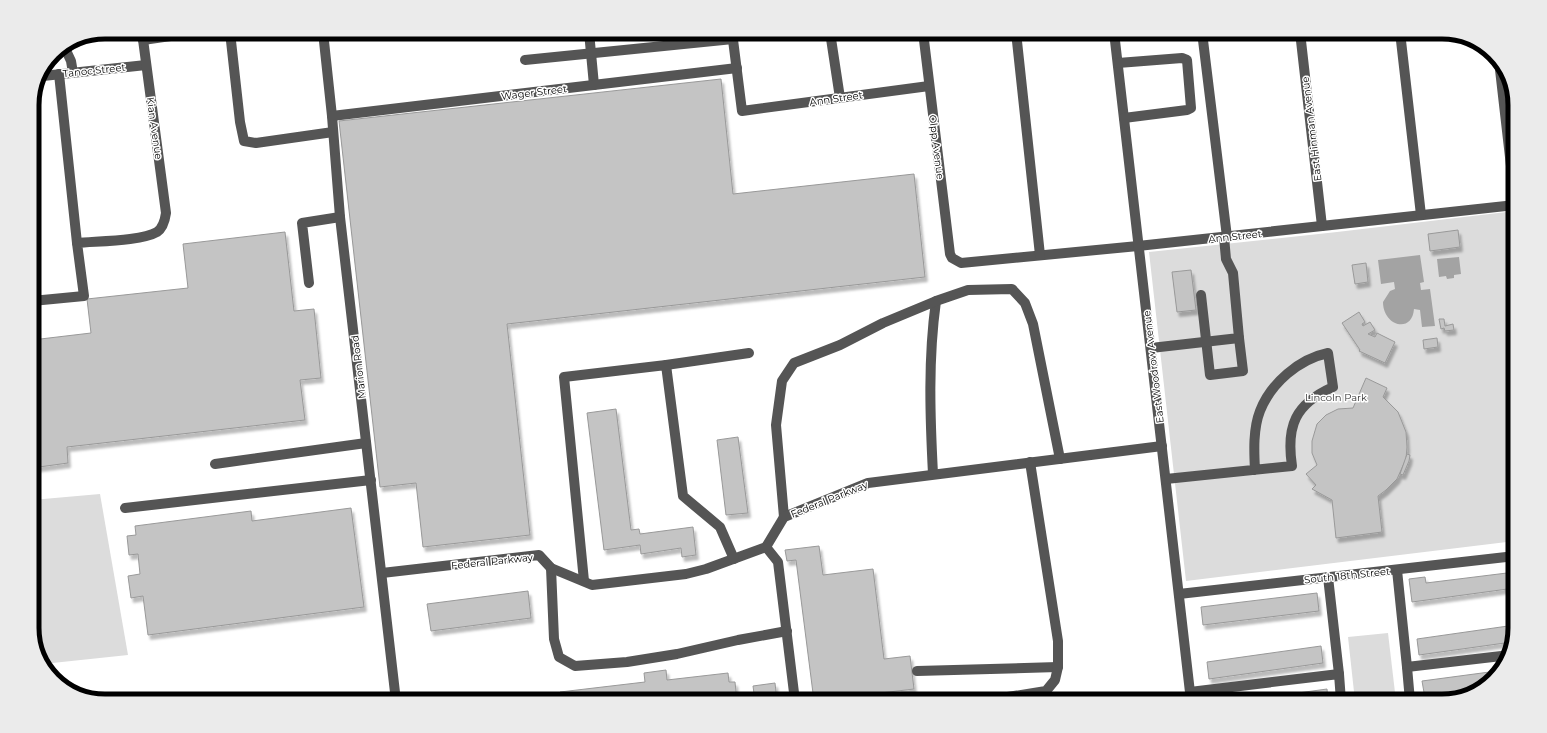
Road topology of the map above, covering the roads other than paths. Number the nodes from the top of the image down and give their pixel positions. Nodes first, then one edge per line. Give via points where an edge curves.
1 (142, 39) edge
2 (231, 39) edge
3 (324, 39) edge
4 (590, 39) edge
5 (702, 39) edge
6 (733, 39) edge
7 (831, 39) edge
8 (924, 39) edge
9 (1017, 39) edge
10 (1115, 39) edge
11 (1203, 39) edge
12 (1301, 39) edge
13 (1401, 39) edge
14 (66, 51) edge
15 (591, 54) junction
16 (525, 60) dead end
17 (1118, 63) junction
18 (146, 64) junction
19 (737, 68) junction
20 (73, 73) junction
21 (59, 74) junction
22 (1501, 75) edge
23 (46, 76) edge
24 (594, 85) junction
25 (929, 86) junction
26 (840, 98) junction
27 (332, 116) junction
28 (1124, 118) junction
29 (333, 132) junction
30 (1508, 140) edge
31 (1508, 206) edge
32 (1421, 216) junction
33 (340, 217) junction
34 (1322, 226) junction
35 (1225, 237) junction
36 (77, 243) junction
37 (1138, 246) junction
38 (1040, 255) junction
39 (955, 261) joint
40 (309, 283) dead end
41 (1201, 295) dead end
42 (39, 300) edge
43 (936, 302) junction
44 (1239, 338) junction
45 (1206, 341) junction
46 (1150, 348) junction
47 (749, 353) dead end
48 (666, 365) junction
49 (366, 443) junction
50 (1162, 446) junction
51 (1060, 459) junction
52 (1030, 462) junction
53 (215, 464) dead end
54 (1255, 470) junction
55 (933, 474) junction
56 (1166, 479) junction
57 (371, 480) junction
58 (125, 508) dead end
59 (784, 517) junction
60 (766, 547) junction
61 (1508, 557) edge
62 (734, 559) junction
63 (551, 568) junction
64 (1397, 570) junction
65 (382, 573) junction
66 (1328, 577) junction
67 (584, 581) junction
68 (1180, 594) junction
69 (787, 631) junction
70 (1502, 656) edge
71 (1058, 667) junction
72 (1407, 667) junction
73 (917, 671) dead end
74 (1339, 674) junction
75 (395, 694) edge
76 (794, 694) edge
77 (1027, 694) edge
78 (1191, 694) edge
79 (1204, 694) edge
80 (1340, 694) edge
81 (1409, 694) edge

1 - 18 street, Kian Avenue
2 - 29 street via 244,141 256,143
3 - 27 street, Marion Road
4 - 15 street
5 - 15 street
6 - 19 street
7 - 26 street
8 - 25 street, Olpp Avenue
9 - 38 street
10 - 17 street, East Woodrow Avenue
11 - 35 street
12 - 34 street, East Hinman Avenue
13 - 32 street
14 - 20 street
15 - 16 street
15 - 24 street
17 - 28 street, East Woodrow Avenue
17 - 28 street via 1182,58 1187,60 1191,108
18 - 20 street, Tanoc Street
18 - 36 street, Kian Avenue via 166,213 164,224 158,232 142,237
19 - 24 street, Wager Street
19 - 26 street, Ann Street via 742,110
20 - 21 street, Tanoc Street
21 - 23 street, Tanoc Street
21 - 36 street
22 - 30 street
24 - 27 street, Wager Street
25 - 26 street, Ann Street
25 - 39 street, Olpp Avenue via 950,254
27 - 29 street, Marion Road
28 - 37 street, East Woodrow Avenue
29 - 33 street, Marion Road
31 - 32 street, Ann Street
32 - 34 street, Ann Street
33 - 40 street via 302,223
33 - 49 street, Marion Road
34 - 35 street, Ann Street
35 - 37 street, Ann Street
35 - 44 street via 1226,260 1233,274
36 - 42 street via 84,296
37 - 38 street, Ann Street
37 - 46 street, East Woodrow Avenue
38 - 39 street, Ann Street via 961,263
41 - 45 street
43 - 51 street via 968,290 1012,290 1025,303 1033,324
43 - 55 street via 930,368
43 - 59 street via 794,363 782,381 776,424
44 - 45 street
44 - 45 street via 1243,371 1210,375
45 - 46 street
46 - 50 street, East Woodrow Avenue
47 - 48 street
48 - 62 street via 683,496 720,527
48 - 67 street via 564,377
49 - 53 street
49 - 57 street, Marion Road
50 - 51 street, Federal Parkway
50 - 56 street, East Woodrow Avenue
51 - 52 street, Federal Parkway
52 - 55 street, Federal Parkway
52 - 71 street via 1058,641
54 - 54 street via 1292,466 1290,438 1296,416 1309,400 1333,386 1328,353 1297,366 1267,398 1260,411 1257,426 1254,444
54 - 56 street
55 - 59 street, Federal Parkway via 868,483
56 - 68 street, East Woodrow Avenue
57 - 58 street
57 - 65 street, Marion Road
59 - 60 street, Federal Parkway
60 - 62 street, Federal Parkway
60 - 69 street via 778,562
61 - 64 street, South 18th Street
62 - 67 street, Federal Parkway via 686,574 592,585
63 - 65 street, Federal Parkway via 539,555
63 - 67 street, Federal Parkway
63 - 69 street via 554,639 559,657 575,666 627,662 677,654
64 - 66 street, South 18th Street
64 - 72 street
65 - 75 street, Marion Road
66 - 68 street, South 18th Street
66 - 74 street
68 - 78 street, East Woodrow Avenue
69 - 76 street
70 - 72 street
71 - 73 street
71 - 77 street via 1055,680 1046,691
72 - 81 street
74 - 79 street
74 - 80 street

